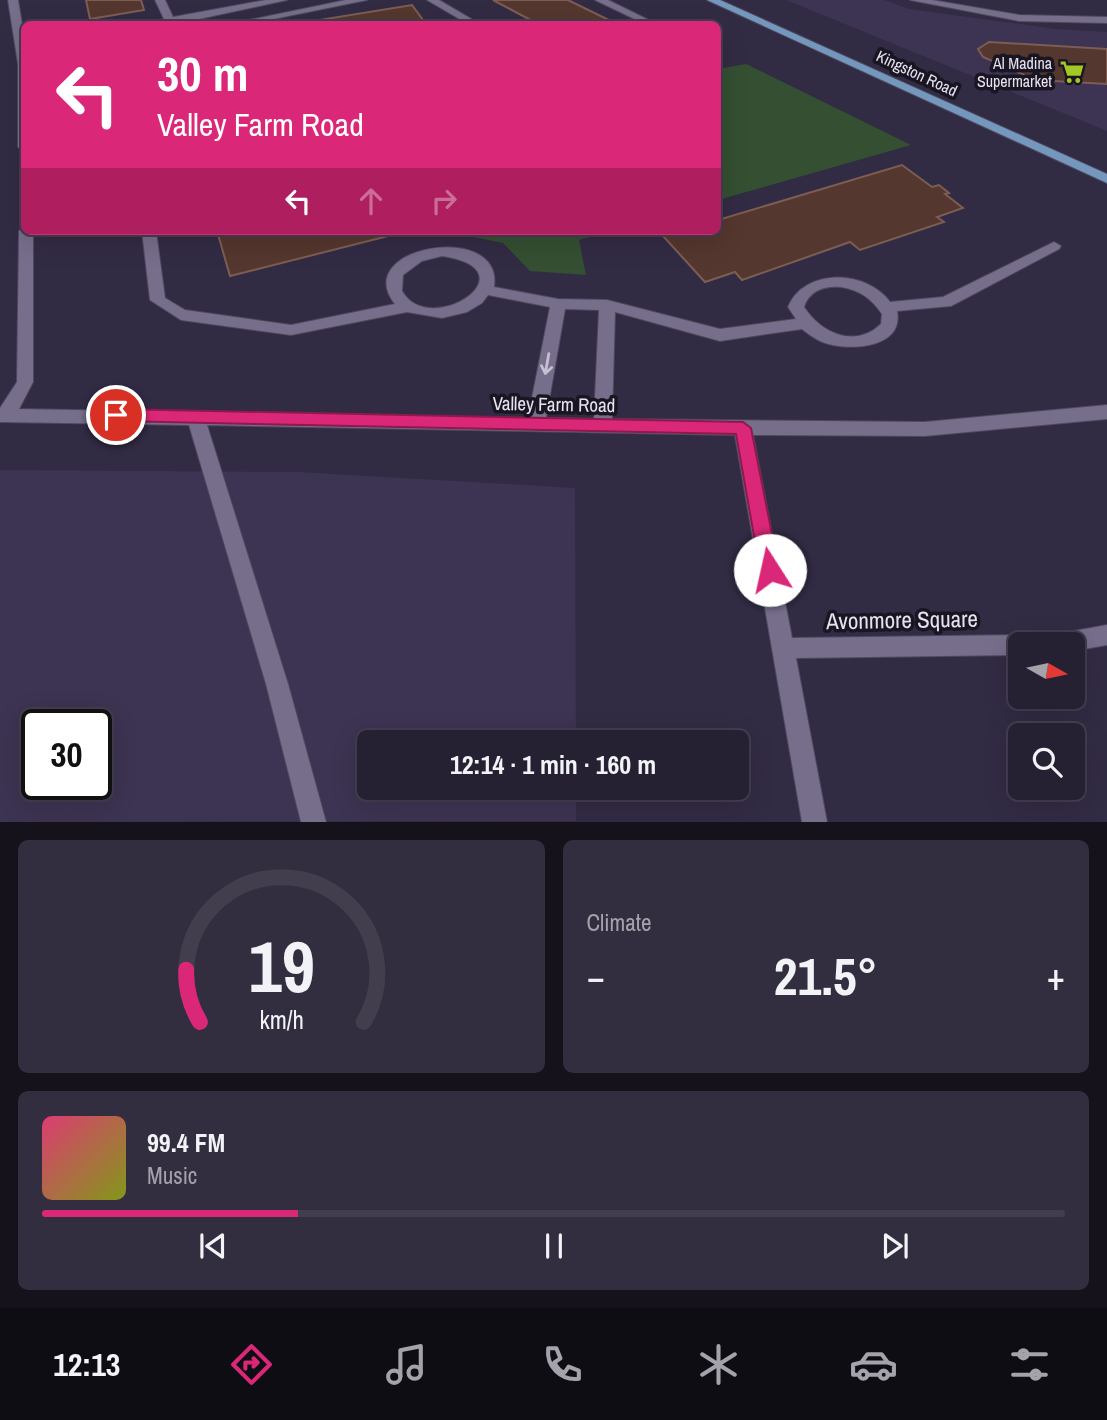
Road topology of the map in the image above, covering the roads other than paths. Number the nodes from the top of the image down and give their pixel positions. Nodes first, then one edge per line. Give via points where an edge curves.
1 (13, 0) edge
2 (160, 0) edge
3 (282, 0) edge
4 (362, 0) edge
5 (432, 0) edge
6 (600, 0) edge
7 (712, 0) edge
8 (915, 0) edge
9 (1107, 20) edge
10 (169, 21) edge
11 (180, 21) edge
12 (251, 21) edge
13 (470, 21) edge
14 (646, 21) edge
15 (21, 39) edge
16 (1050, 154) junction
17 (1107, 179) edge
18 (1107, 188) edge
19 (26, 235) edge
20 (150, 235) edge
21 (1054, 246) dead end
22 (486, 290) junction
23 (558, 304) junction
24 (607, 305) junction
25 (408, 307) junction
26 (887, 307) junction
27 (803, 323) junction
28 (1107, 412) edge
29 (4, 414) edge
30 (196, 417) junction
31 (536, 424) junction
32 (603, 426) junction
33 (743, 428) junction
34 (1107, 635) edge
35 (1085, 639) edge
36 (1008, 645) edge
37 (784, 648) junction
38 (314, 821) edge
39 (815, 821) edge

1 - 15 street
2 - 10 street
3 - 11 street
4 - 12 street
5 - 13 street
6 - 14 street
7 - 16 main road, Kingston Road
8 - 9 street via 1019,18
16 - 17 main road, Kingston Road
16 - 18 main road
19 - 29 street via 25,382
20 - 25 street via 158,300 181,315 291,330
21 - 26 street via 946,302
22 - 23 street
22 - 25 street via 467,307 449,313
22 - 25 street via 488,274 482,263 452,252 434,252 403,265 394,276 393,288
23 - 24 street
23 -> 31 street
24 - 27 street via 720,335
24 - 32 street
26 - 27 street via 889,328 865,343 828,339
26 - 27 street via 858,286 823,283 800,296 796,307
28 - 33 street, Valley Farm Road via 925,429
29 - 30 street, Valley Farm Road
30 - 31 street, Valley Farm Road
30 - 38 street
31 - 32 street, Valley Farm Road
32 - 33 street, Valley Farm Road
33 - 37 street
34 - 35 street
36 - 37 street, Avonmore Square
37 - 39 street

